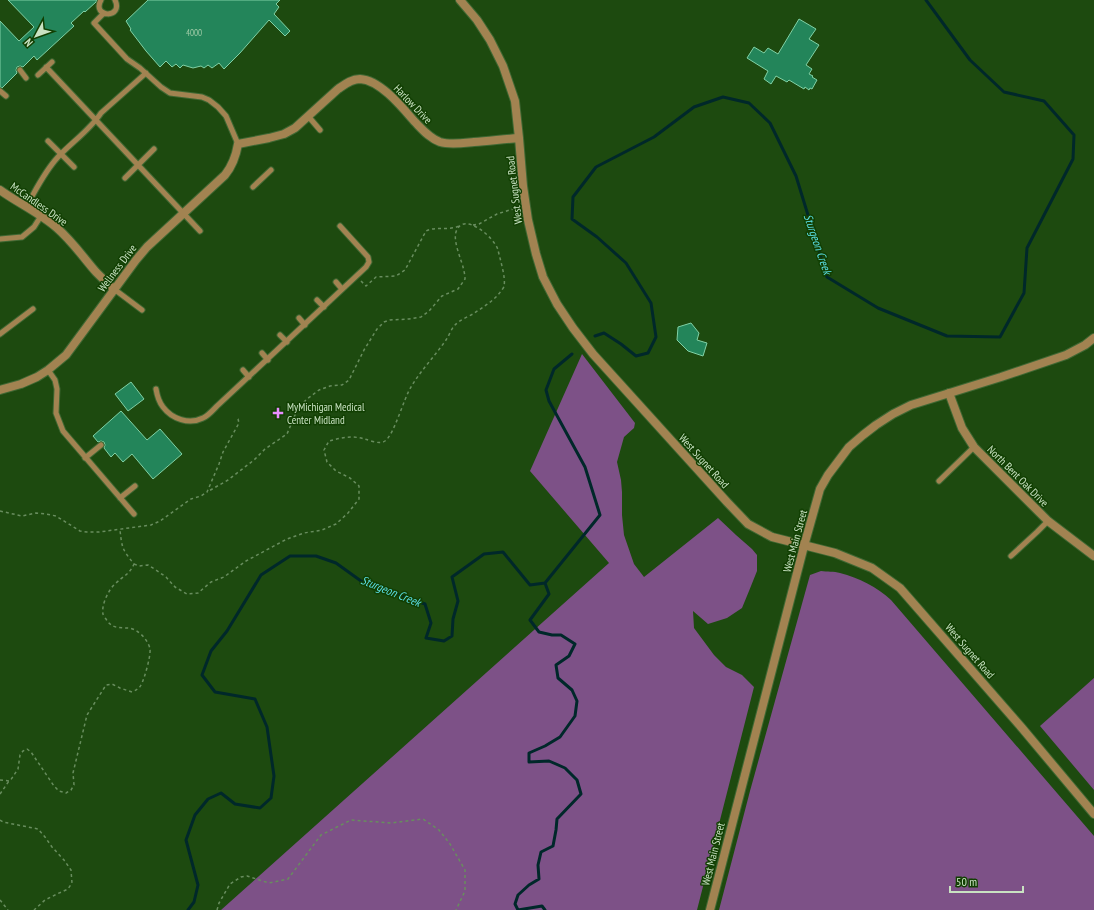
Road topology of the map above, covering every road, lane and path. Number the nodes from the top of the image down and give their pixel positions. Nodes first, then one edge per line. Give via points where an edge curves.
1 (101, 0) edge
2 (115, 0) edge
3 (460, 0) edge
4 (104, 13) junction
5 (52, 62) dead end
6 (46, 67) junction
7 (20, 70) dead end
8 (146, 73) junction
9 (38, 74) dead end
10 (26, 78) dead end
11 (0, 91) edge
12 (6, 96) dead end
13 (308, 116) junction
14 (96, 121) junction
15 (320, 130) dead end
16 (519, 138) junction
17 (48, 141) dead end
18 (238, 144) junction
19 (154, 149) dead end
20 (61, 154) junction
21 (138, 165) junction
22 (74, 167) dead end
23 (271, 170) dead end
24 (125, 178) dead end
25 (253, 187) dead end
26 (0, 190) edge
27 (26, 207) junction
28 (513, 209) dead end
29 (184, 213) junction
30 (41, 216) junction
31 (473, 225) junction
32 (340, 226) dead end
33 (460, 226) junction
34 (200, 231) dead end
35 (0, 239) edge
36 (361, 281) dead end
37 (336, 282) dead end
38 (114, 289) junction
39 (342, 289) junction
40 (317, 300) dead end
41 (324, 307) junction
42 (33, 309) dead end
43 (142, 310) dead end
44 (299, 318) dead end
45 (305, 325) junction
46 (0, 334) edge
47 (280, 335) dead end
48 (1094, 338) edge
49 (287, 342) junction
50 (262, 353) dead end
51 (268, 360) junction
52 (48, 370) junction
53 (243, 370) dead end
54 (249, 377) junction
55 (156, 389) dead end
56 (0, 390) edge
57 (949, 394) junction
58 (236, 417) dead end
59 (101, 445) dead end
60 (974, 447) junction
61 (85, 458) junction
62 (939, 481) dead end
63 (135, 486) dead end
64 (208, 492) junction
65 (120, 498) junction
66 (0, 511) edge
67 (134, 514) dead end
68 (1048, 521) junction
69 (120, 530) junction
70 (804, 546) junction
71 (1011, 556) dead end
72 (1094, 556) edge
73 (134, 564) junction
74 (0, 780) edge
75 (10, 781) junction
76 (0, 794) edge
77 (1094, 814) edge
78 (0, 820) edge
79 (0, 900) edge
80 (8, 910) edge
81 (34, 910) edge
82 (217, 910) edge
83 (456, 910) edge
84 (710, 910) edge

1 - 4 lane via 99,6
2 - 4 lane via 114,12
3 - 16 street, West Sugnet Road via 490,40 503,66 515,101
4 - 8 lane via 94,23 127,59
5 - 6 lane
6 - 9 lane
6 - 14 lane
7 - 10 lane
8 - 14 lane via 101,113
8 - 18 lane via 170,93 209,100 226,116
11 - 12 lane
13 - 15 lane
13 - 16 street, Harlow Drive via 345,84 360,79 379,86 429,136 440,142 465,143
13 - 18 street, Harlow Drive via 284,134
14 - 20 lane
14 - 21 lane
16 - 70 street, West Sugnet Road via 524,193 536,254 553,297 573,328 593,354 748,524 772,537
17 - 20 lane
18 - 29 street, Wellness Drive via 230,169
19 - 21 lane
20 - 22 lane
20 - 27 lane via 45,173
21 - 24 lane
21 - 29 lane
23 - 25 lane
26 - 27 street, McCandless Drive
27 - 30 street, McCandless Drive
28 - 31 path
29 - 34 lane
29 - 38 street, Wellness Drive via 136,260
30 - 35 lane via 34,227 22,237
30 - 38 street, McCandless Drive via 56,227
31 - 33 path
31 - 73 path via 488,236 497,247 504,286 488,303 453,326 446,340 411,387 385,441 378,443 358,437 342,437 329,442 324,450 327,462 336,472 350,478 358,486 359,498 348,513 336,524 287,539 262,552 224,577 211,582 198,593 186,594 148,565
32 - 39 lane via 368,257 369,262
33 - 36 path via 432,228 426,231 405,270 396,276 376,278 366,286
33 - 64 path via 456,232 456,240 465,279 458,289 442,296 429,312 421,317 384,322 376,329 349,380 319,390 307,399 298,408 287,434 228,480
37 - 39 lane
38 - 43 lane
38 - 52 street, Wellness Drive via 66,356
39 - 41 lane
40 - 41 lane
41 - 45 lane
42 - 46 lane
44 - 45 lane
45 - 49 lane
47 - 49 lane
48 - 57 street, West Main Street via 1066,355
49 - 51 lane
50 - 51 lane
51 - 54 lane
52 - 56 street, Wellness Drive via 21,384
52 - 61 lane via 55,380 56,413 63,431
53 - 54 lane
54 - 55 lane via 203,418 192,422 179,420 170,414 162,406
57 - 60 street, North Bent Oak Drive via 962,428
57 - 70 street, West Main Street via 911,405 893,414 862,434 849,447 820,489
58 - 64 path via 239,423 223,452
59 - 61 lane
60 - 62 lane
60 - 68 street, North Bent Oak Drive
61 - 65 lane
63 - 65 lane
64 - 69 path via 191,499 151,525
65 - 67 lane
66 - 69 path via 22,516 36,513 56,516 86,532
68 - 71 lane
68 - 72 street, North Bent Oak Drive
69 - 73 path via 124,552
70 - 77 street, West Sugnet Road via 835,553 872,568 900,588
70 - 84 street, West Main Street
73 - 75 path via 131,571 111,590 103,604 102,615 114,628 137,631 147,642 150,649 142,684 132,692 112,684 106,685 87,716 71,790 66,793 59,791 27,749 20,755 18,769
74 - 75 path
75 - 76 path
78 - 81 path via 38,829 71,870 72,883 68,889 45,900
79 - 80 path
82 - 83 path via 230,884 247,876 269,883 288,878 321,835 351,820 391,823 423,819 439,830 465,870 465,891

